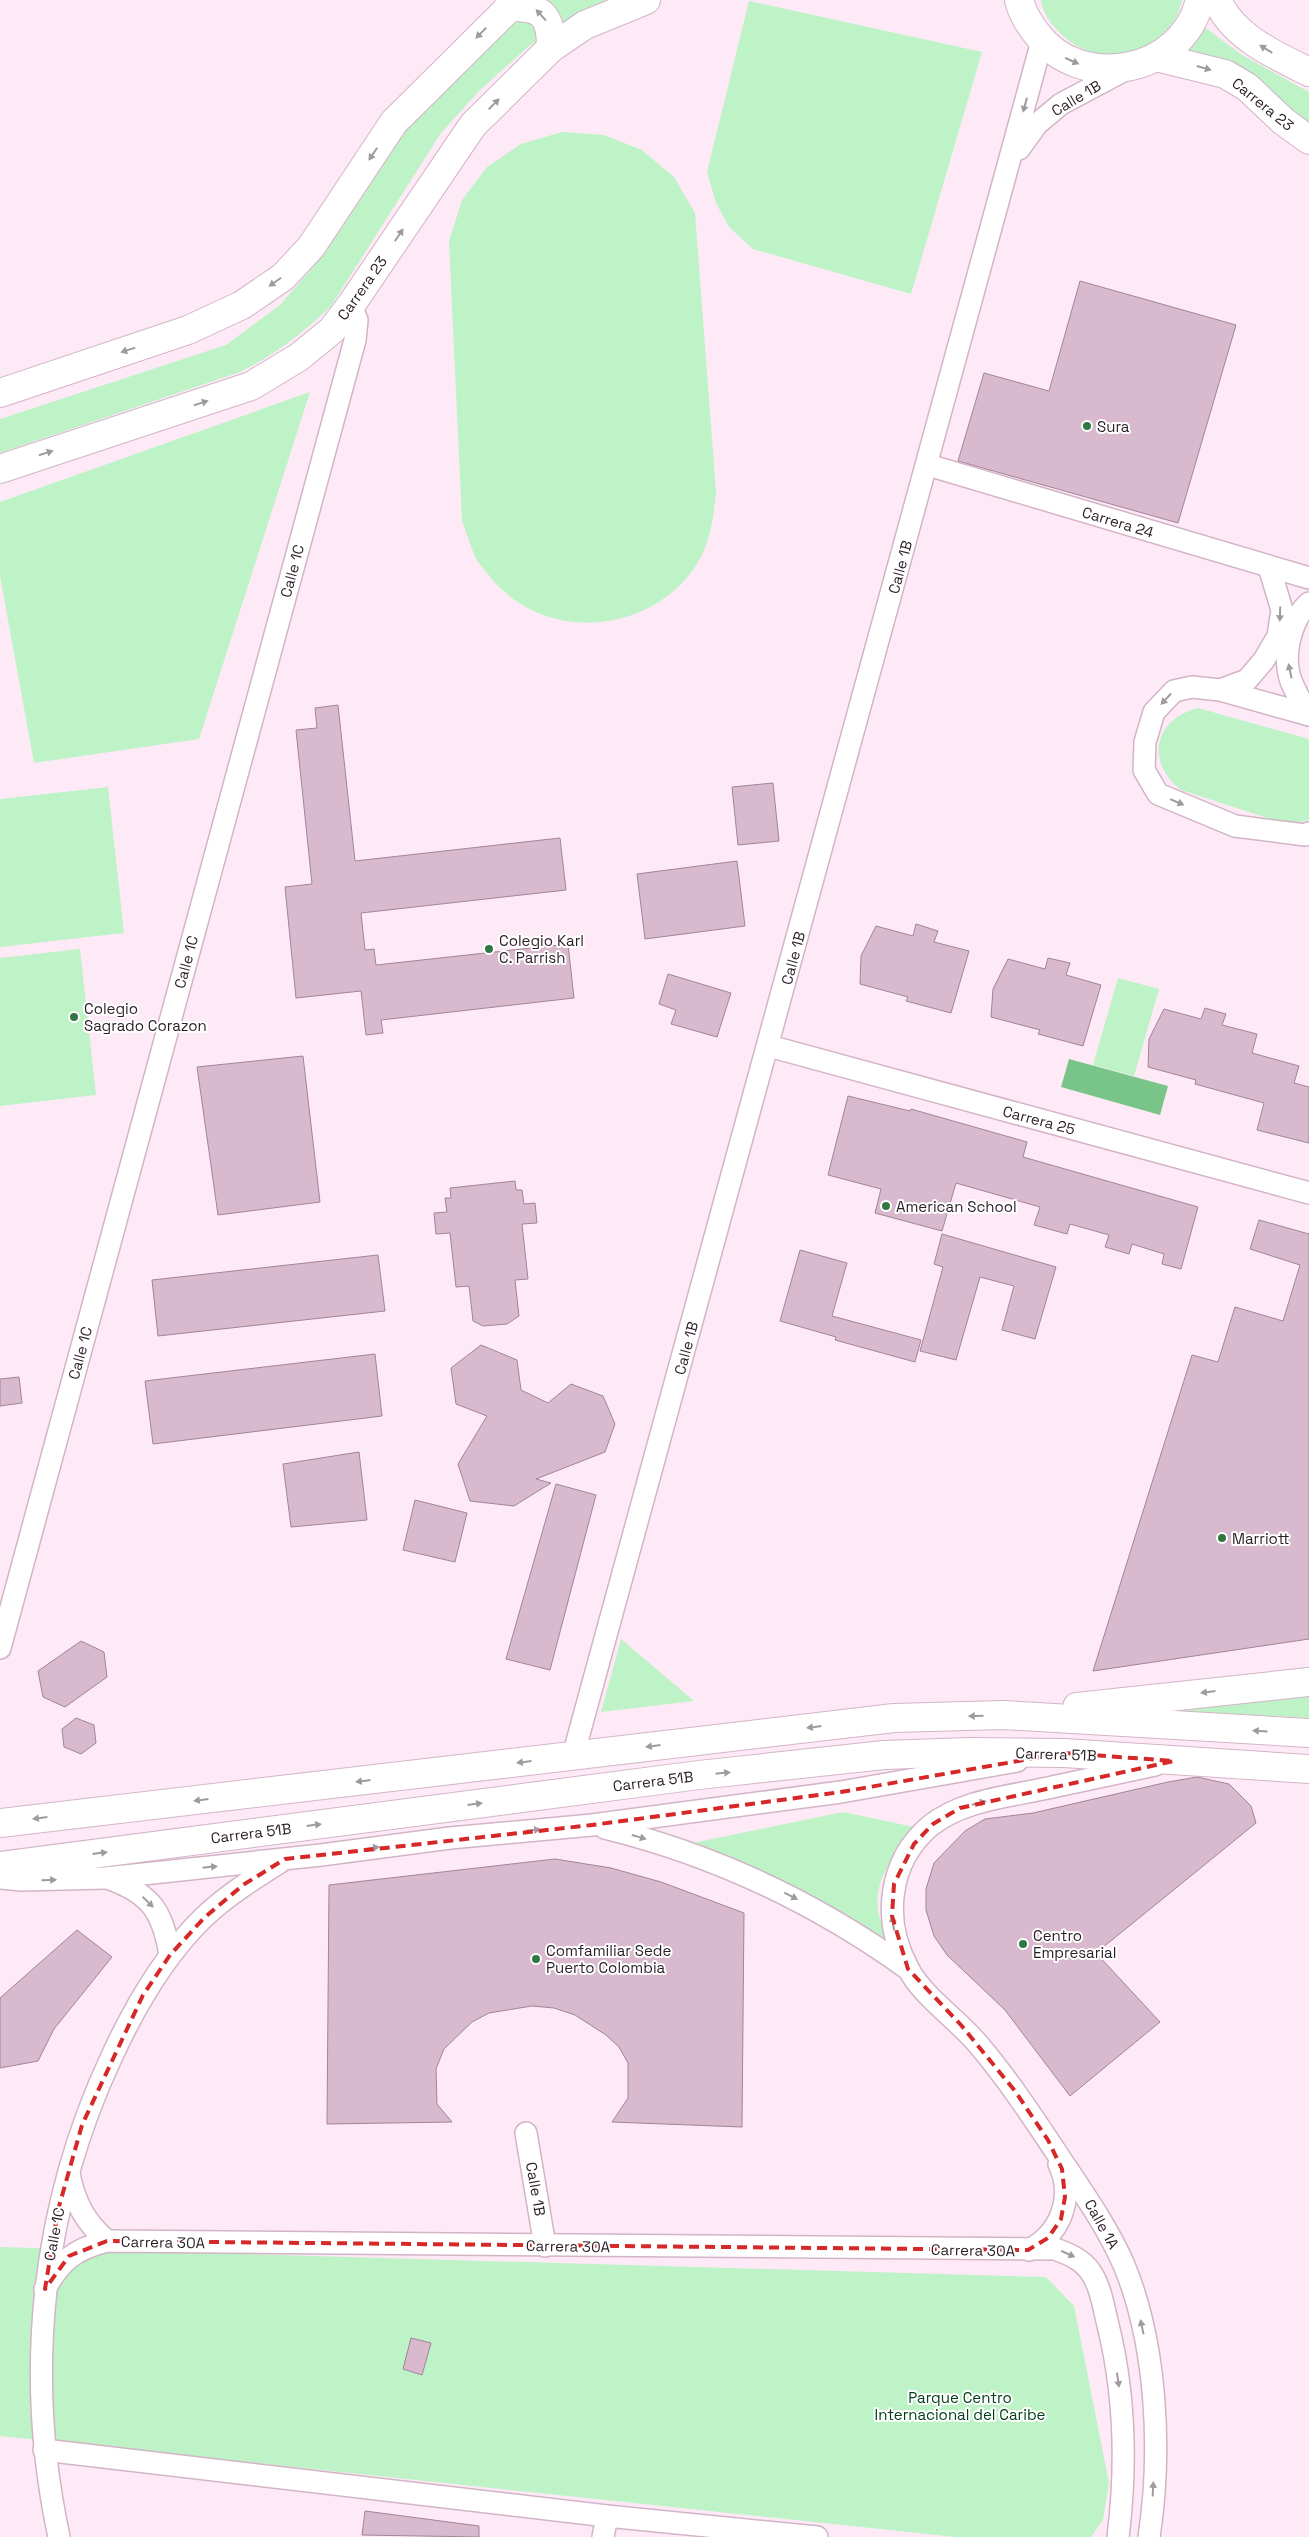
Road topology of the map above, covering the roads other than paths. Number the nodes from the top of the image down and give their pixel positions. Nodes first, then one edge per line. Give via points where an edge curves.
1 (646, 0) edge
2 (1000, 0) edge
3 (1020, 0) edge
4 (1200, 0) edge
5 (1217, 0) edge
6 (512, 3) edge
7 (1042, 41) junction
8 (551, 48) junction
9 (1156, 58) junction
10 (1128, 68) junction
11 (1309, 72) edge
12 (1309, 140) edge
13 (1011, 159) junction
14 (351, 305) junction
15 (0, 393) edge
16 (928, 465) junction
17 (0, 469) edge
18 (1269, 568) junction
19 (1309, 578) edge
20 (1309, 603) edge
21 (1220, 690) junction
22 (1309, 715) edge
23 (1309, 833) edge
24 (768, 1046) junction
25 (1309, 1193) edge
26 (0, 1648) edge
27 (1309, 1682) edge
28 (1003, 1716) junction
29 (1309, 1734) edge
30 (1064, 1753) junction
31 (573, 1756) junction
32 (1174, 1761) junction
33 (1309, 1769) edge
34 (0, 1823) edge
35 (592, 1825) junction
36 (285, 1858) junction
37 (0, 1866) edge
38 (0, 1878) edge
39 (106, 1878) junction
40 (170, 1955) junction
41 (908, 1969) junction
42 (526, 2133) dead end
43 (1048, 2140) junction
44 (68, 2171) junction
45 (107, 2241) junction
46 (546, 2246) junction
47 (1028, 2250) junction
48 (45, 2289) junction
49 (44, 2450) junction
50 (605, 2527) edge
51 (1119, 2529) edge
52 (59, 2537) edge
53 (817, 2537) edge
54 (1105, 2537) edge
55 (1148, 2537) edge

1 - 8 main road, Carrera 23 via 585,25
2 - 7 main road
3 - 7 main road via 1029,24
4 - 9 main road via 1188,28
11 -> 5 main road via 1243,34 1221,10
8 -> 6 main road via 544,15 536,9
6 -> 15 main road via 394,122 311,248 283,277 242,305 188,330
7 -> 10 main road via 1073,62 1091,68
7 -> 13 street, Calle 1B
14 -> 8 main road, Carrera 23 via 473,125
9 - 10 main road
9 -> 12 main road, Carrera 23 via 1224,74 1247,87
10 - 13 street, Calle 1B via 1061,104 1037,124
13 - 16 street, Calle 1B
17 -> 14 main road, Carrera 23 via 251,386 298,357 332,330
14 - 26 street, Calle 1C via 357,320 352,350
16 - 18 street, Carrera 24
16 - 24 street, Calle 1B
18 - 19 street, Carrera 24
18 -> 21 street via 1282,610 1278,636 1247,680
22 -> 20 street via 1288,669 1290,641 1299,612
21 - 22 street
21 -> 23 street via 1192,687 1174,691 1154,712 1145,742 1144,770 1158,794 1235,826
24 - 25 street, Carrera 25
24 - 31 street, Calle 1B
27 -> 28 main road
29 -> 28 main road
28 -> 31 main road via 894,1718
30 - 32 main road, Carrera 51B
30 - 35 street via 840,1792
37 -> 30 main road, Carrera 51B via 884,1755
31 -> 34 main road
32 - 33 main road, Carrera 51B
41 -> 32 street via 893,1926 894,1884 906,1855 933,1824 954,1811 978,1803
36 -> 35 street
35 -> 41 street via 684,1851 743,1874 828,1917
39 -> 36 street
36 - 40 street, Calle 1C via 243,1885 204,1918
38 -> 39 street
39 -> 40 street via 132,1887 153,1905 166,1928
40 - 44 street, Calle 1C via 120,2037 82,2125
41 - 43 street, Calle 1A via 921,1987 980,2046
42 - 46 street, Calle 1B
43 - 47 street, Carrera 30A via 1062,2169 1064,2208 1061,2219 1048,2238
55 -> 43 street, Calle 1A via 1155,2442 1152,2388 1142,2324 1130,2281 1112,2242
44 - 45 street, Carrera 30A via 80,2211
44 - 48 street, Calle 1C
45 - 46 street, Carrera 30A
45 - 48 street, Carrera 30A via 69,2256
46 - 47 street, Carrera 30A
47 -> 51 street, Carrera 30A via 1055,2249 1069,2254 1080,2260 1096,2282 1110,2333 1120,2395 1123,2466
48 - 49 street, Calle 1C via 41,2342
49 - 50 street
49 - 52 street, Calle 1C
50 - 53 street
51 - 54 street

